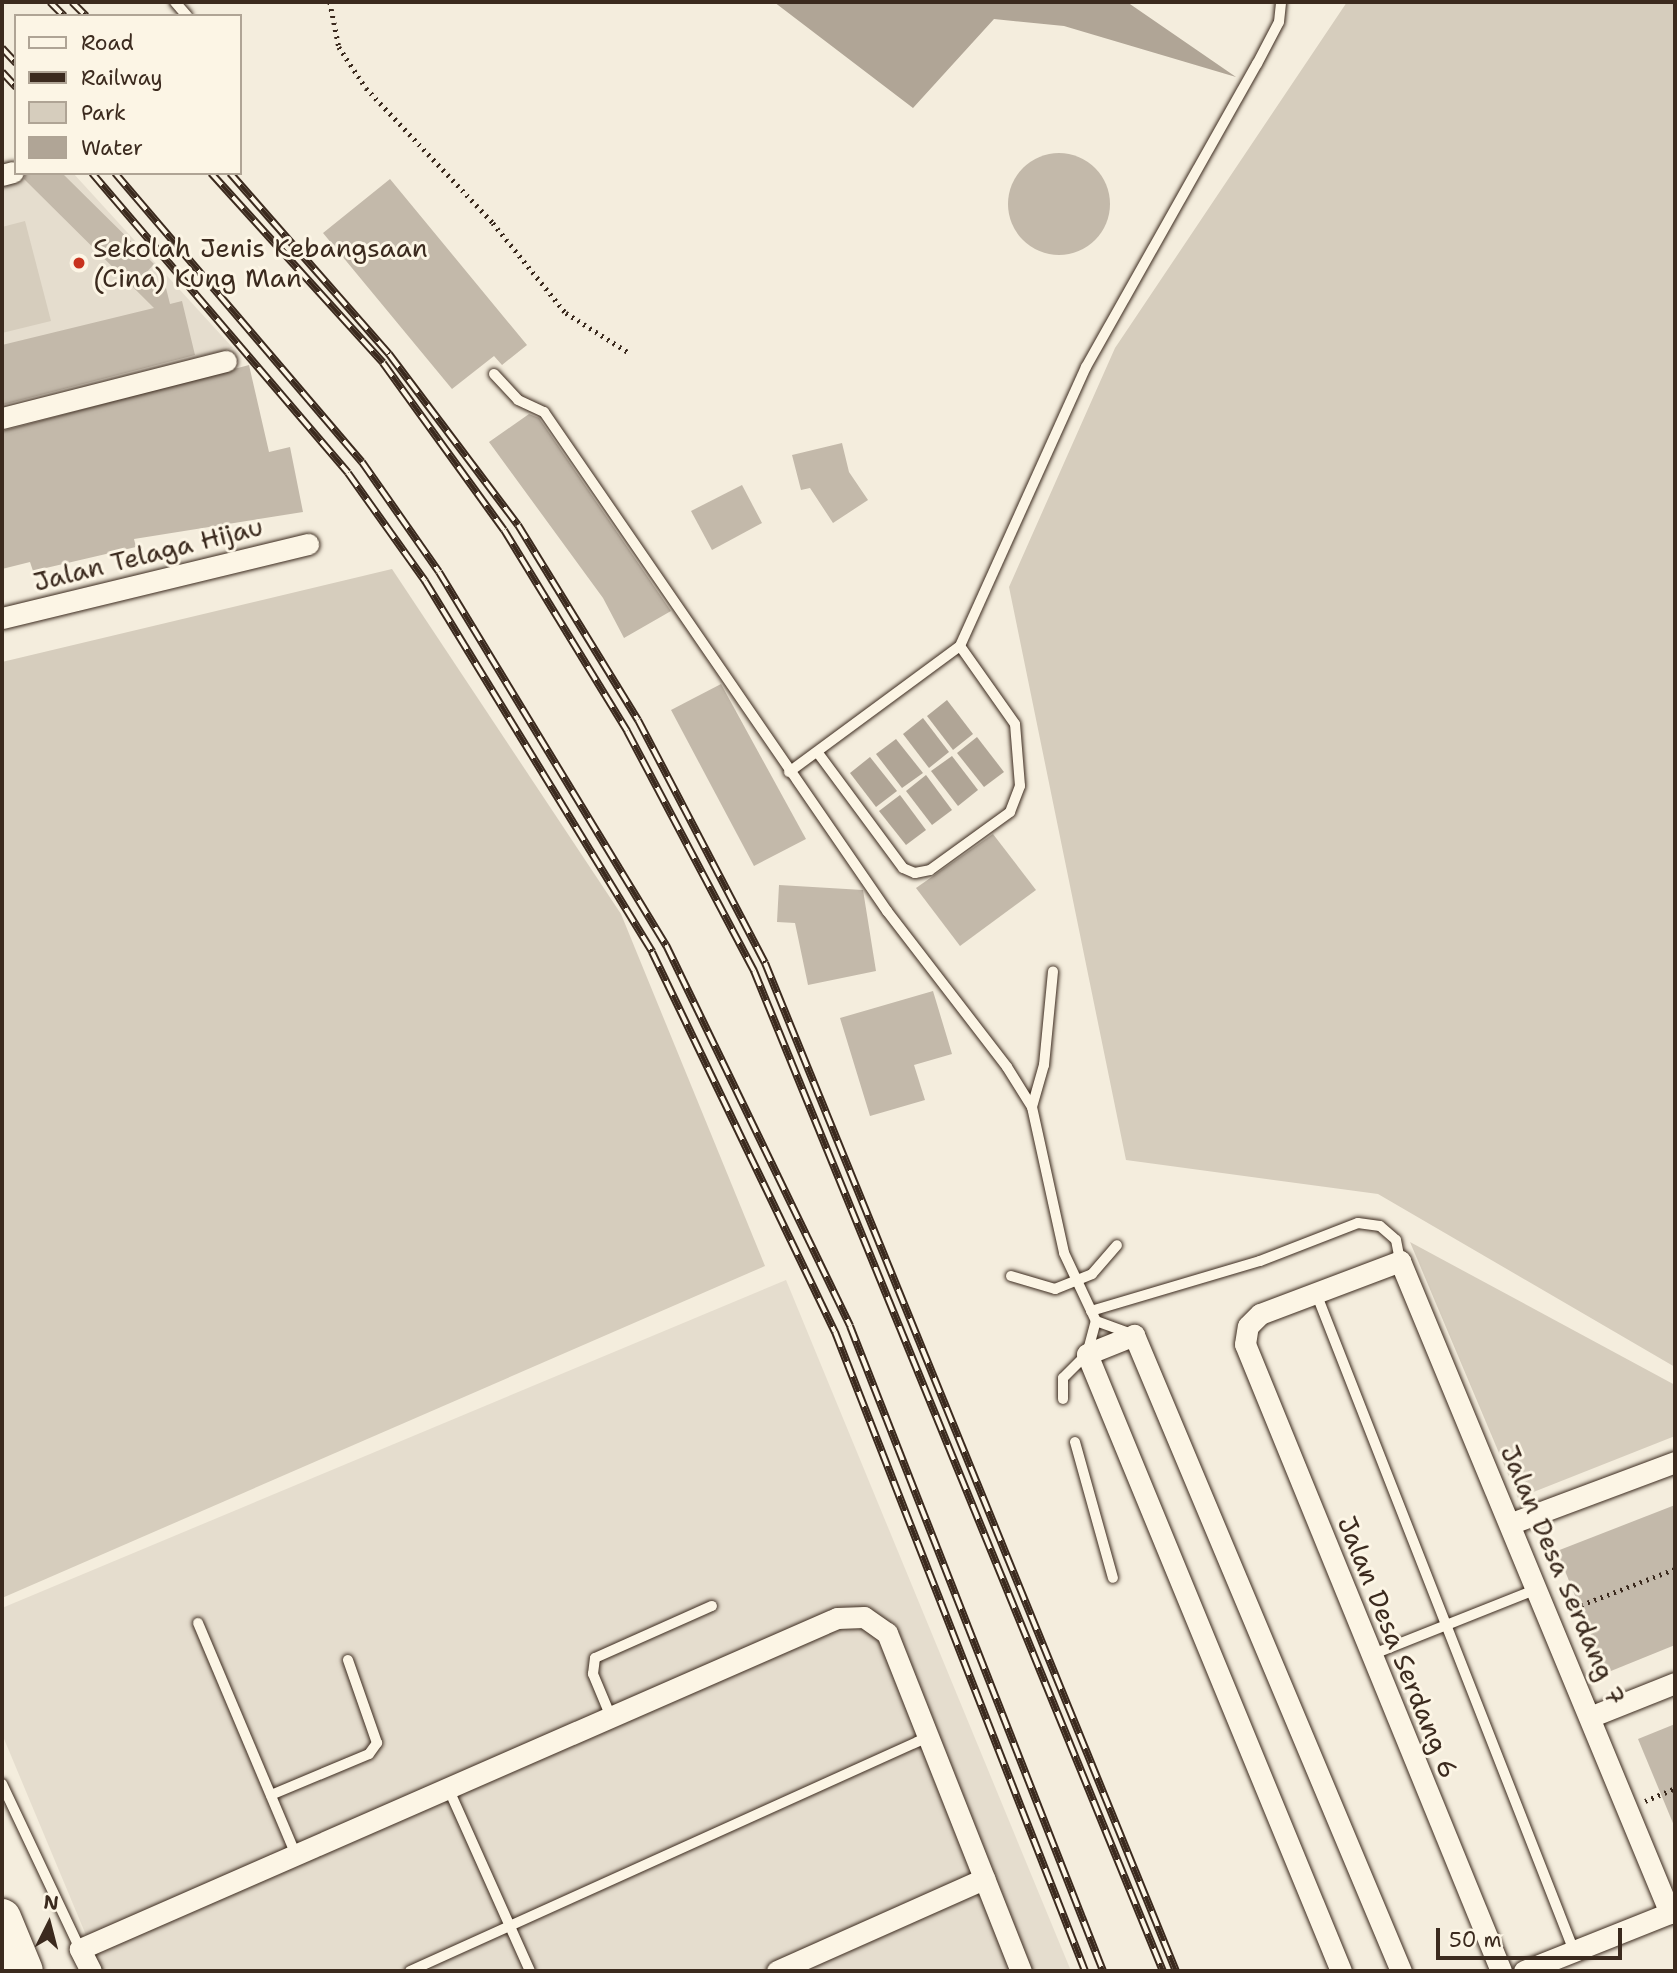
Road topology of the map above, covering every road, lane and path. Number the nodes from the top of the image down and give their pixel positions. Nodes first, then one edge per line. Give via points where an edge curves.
1 (330, 2) edge
2 (1281, 2) edge
3 (628, 352) dead end
4 (226, 361) dead end
5 (494, 374) dead end
6 (2, 418) edge
7 (308, 544) dead end
8 (2, 618) edge
9 (960, 646) junction
10 (818, 753) junction
11 (789, 772) junction
12 (1053, 971) dead end
13 (1032, 1107) junction
14 (1117, 1245) dead end
15 (1399, 1261) junction
16 (1011, 1276) dead end
17 (1076, 1282) junction
18 (1316, 1293) junction
19 (1094, 1316) junction
20 (1134, 1335) junction
21 (1087, 1354) junction
22 (1063, 1399) dead end
23 (1075, 1442) dead end
24 (1675, 1462) edge
25 (1512, 1524) junction
26 (1675, 1569) edge
27 (1114, 1578) dead end
28 (1539, 1588) junction
29 (712, 1606) dead end
30 (1551, 1617) junction
31 (198, 1623) dead end
32 (1446, 1625) junction
33 (1371, 1655) junction
34 (348, 1660) dead end
35 (1675, 1683) edge
36 (1592, 1716) junction
37 (611, 1717) junction
38 (928, 1737) junction
39 (2, 1784) edge
40 (1675, 1788) edge
41 (449, 1790) junction
42 (271, 1795) junction
43 (1628, 1808) junction
44 (297, 1857) junction
45 (984, 1879) junction
46 (1672, 1912) edge
47 (2, 1918) edge
48 (510, 1926) junction
49 (80, 1949) junction
50 (1574, 1951) junction
51 (24, 1971) edge
52 (91, 1971) edge
53 (410, 1971) edge
54 (530, 1971) edge
55 (777, 1971) edge
56 (1021, 1971) edge
57 (1341, 1971) edge
58 (1401, 1971) edge
59 (1501, 1971) edge
60 (1524, 1971) edge

1 - 3 path via 339,47 366,88 493,223 566,313
2 - 9 lane via 1279,22 1257,64 1086,367
4 - 6 street
5 - 11 lane via 518,400 544,412
7 - 8 street, Jalan Telaga Hijau
9 - 10 lane
9 - 10 lane via 1015,724 1020,786 1010,812 930,870 915,873 903,868
10 - 11 lane
11 - 13 lane
12 - 13 lane via 1044,1065
13 - 17 lane via 1049,1200
14 - 17 lane via 1104,1264
15 - 18 street
15 - 19 lane via 1396,1240 1380,1226 1358,1223
15 - 25 street, Jalan Desa Serdang 7
16 - 17 lane via 1055,1289
17 - 19 lane
18 - 32 lane
18 - 33 street, Jalan Desa Serdang 6 via 1260,1314 1248,1326 1245,1344
19 - 20 lane
19 - 21 lane
20 - 21 street
20 - 58 street
21 - 22 lane via 1063,1378
21 - 57 street
23 - 27 lane
24 - 25 street
25 - 28 street, Jalan Desa Serdang 7
26 - 30 path
28 - 30 street, Jalan Desa Serdang 7
28 - 32 lane
29 - 37 lane via 604,1648 594,1658 593,1674
30 - 36 street, Jalan Desa Serdang 7
31 - 42 lane
32 - 33 lane
32 - 50 lane
33 - 59 street, Jalan Desa Serdang 6
34 - 42 lane via 377,1742 369,1754
35 - 36 street
36 - 43 street, Jalan Desa Serdang 7
37 - 38 street via 838,1618 864,1617 887,1633
37 - 41 street
38 - 45 street
38 - 48 lane
39 - 49 lane
40 - 43 path
41 - 44 street
41 - 48 lane
42 - 44 lane
43 - 46 street, Jalan Desa Serdang 7
44 - 49 street
45 - 55 street
45 - 56 street
46 - 50 street
47 - 51 highway
48 - 53 lane
48 - 54 lane
49 - 52 street
50 - 60 street

